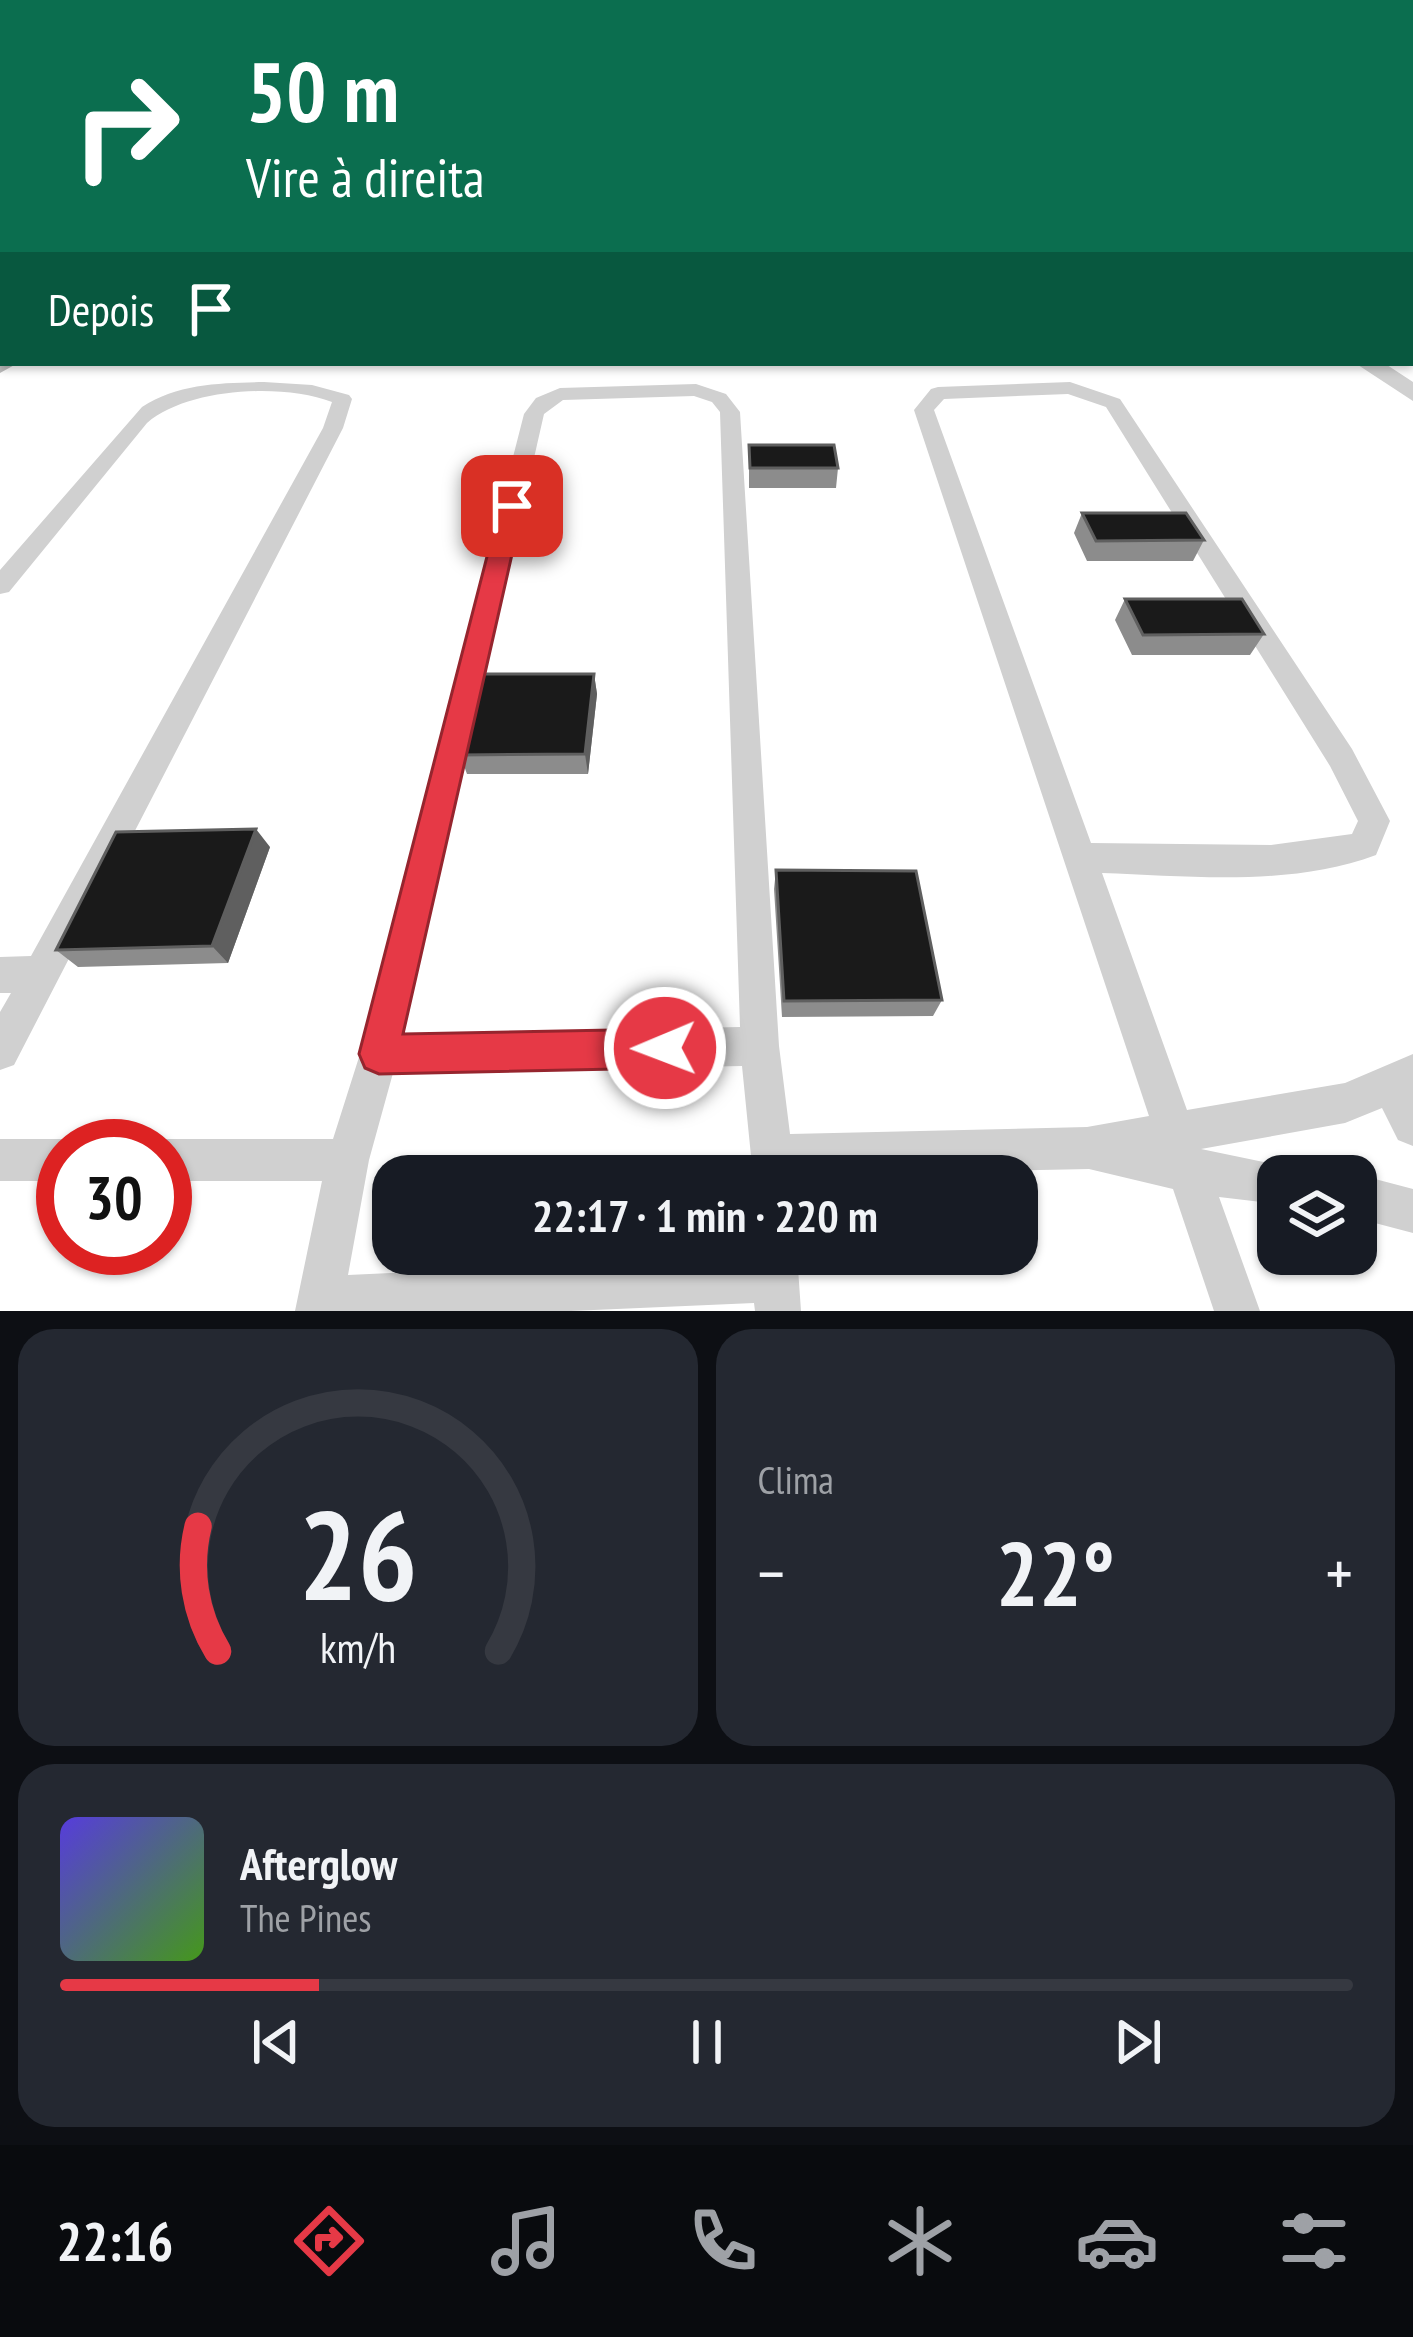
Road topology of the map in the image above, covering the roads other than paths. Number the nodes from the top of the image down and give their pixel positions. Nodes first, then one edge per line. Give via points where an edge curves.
1 (1373, 366) edge
2 (1413, 393) edge
3 (0, 586) edge
4 (1082, 858) junction
5 (41, 974) junction
6 (0, 975) edge
7 (760, 1046) junction
8 (0, 1052) edge
9 (379, 1054) junction
10 (1402, 1078) edge
11 (1413, 1125) edge
12 (1179, 1151) junction
13 (772, 1155) edge
14 (965, 1155) edge
15 (0, 1160) edge
16 (36, 1160) edge
17 (192, 1160) edge
18 (348, 1160) junction
19 (1257, 1176) edge
20 (1377, 1202) edge
21 (1413, 1211) edge
22 (776, 1281) edge
23 (320, 1305) edge
24 (1237, 1311) edge

1 - 2 street
3 - 5 street via 159,404 205,391 314,390 342,400
4 - 4 street via 1336,853 1364,845 1374,821 1113,403 1070,388 938,392 924,410
4 - 12 street
5 - 6 street
5 - 8 street
7 - 9 street
7 - 9 street via 730,412 704,391 568,392 534,414
7 - 13 street
9 - 18 street
10 - 11 street
10 - 12 street
12 - 14 street
12 - 19 street
12 - 24 street
15 - 16 street
17 - 18 street
18 - 23 street
20 - 21 street
22 - 23 street

